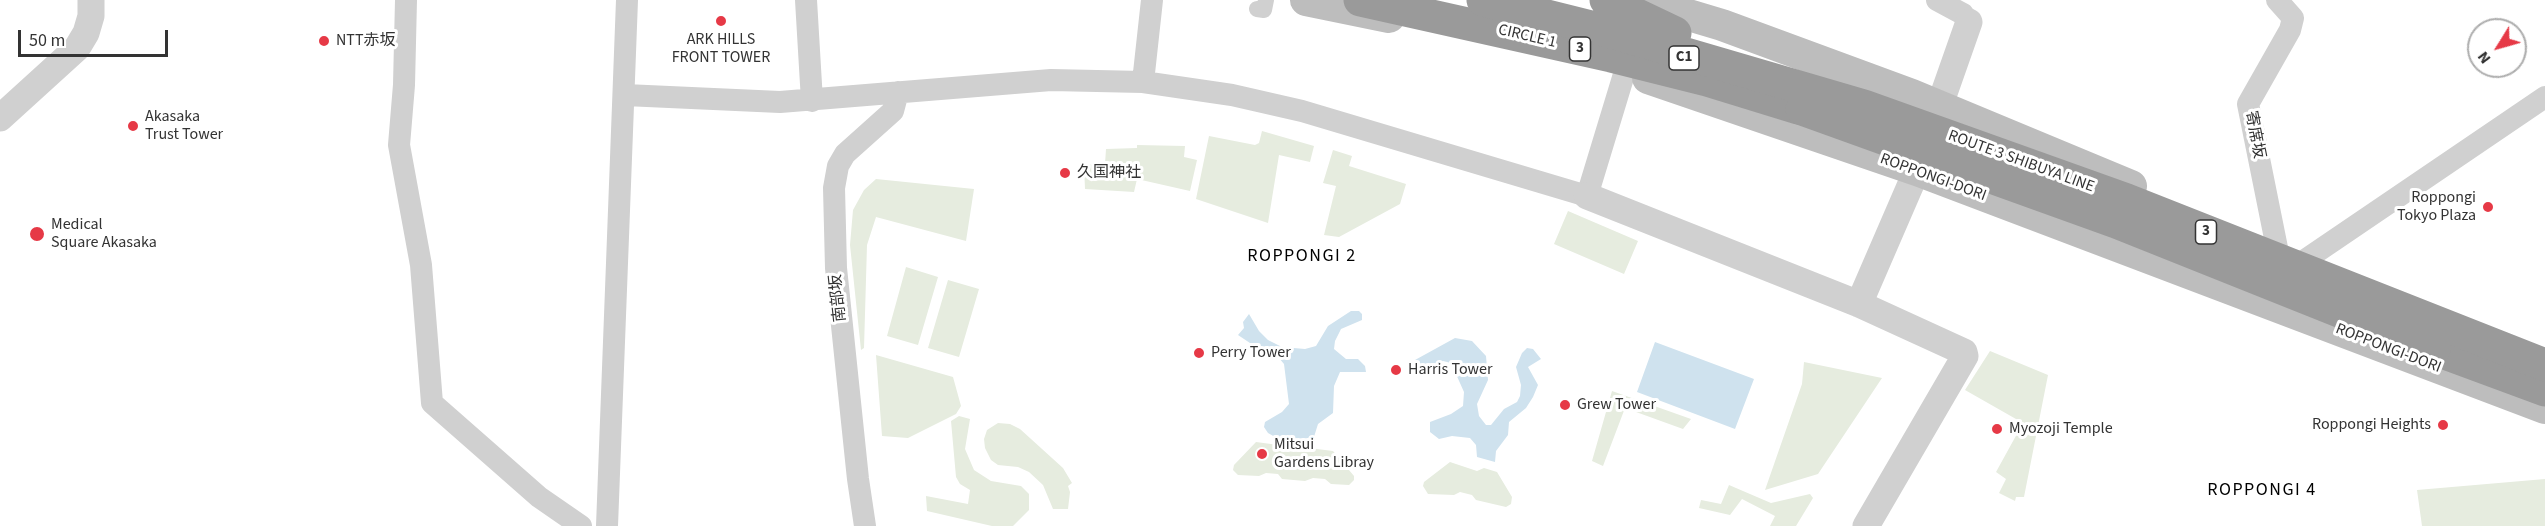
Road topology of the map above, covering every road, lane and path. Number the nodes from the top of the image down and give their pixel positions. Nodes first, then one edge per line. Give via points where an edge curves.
1 (91, 0) edge
2 (406, 0) edge
3 (627, 0) edge
4 (806, 0) edge
5 (1152, 0) edge
6 (1306, 0) edge
7 (1360, 0) edge
8 (1483, 0) edge
9 (1574, 0) edge
10 (1606, 0) edge
11 (1638, 0) edge
12 (1937, 0) edge
13 (2277, 0) edge
14 (1973, 11) edge
15 (1722, 25) junction
16 (1625, 70) junction
17 (1143, 82) junction
18 (898, 92) junction
19 (625, 95) junction
20 (2545, 97) edge
21 (812, 100) junction
22 (1864, 106) junction
23 (1940, 106) junction
24 (1798, 108) junction
25 (0, 118) edge
26 (1917, 171) junction
27 (1587, 196) junction
28 (2291, 254) junction
29 (1859, 304) junction
30 (2545, 347) edge
31 (2545, 365) edge
32 (2545, 377) edge
33 (2545, 390) edge
34 (2545, 408) edge
35 (581, 526) edge
36 (607, 526) edge
37 (865, 526) edge
38 (1866, 526) edge

1 - 25 street via 91,16 77,48
2 - 35 street via 399,145 421,265 432,403 539,497
3 - 19 street
4 - 21 street
5 - 17 street
6 - 16 main road, ROPPONGI-DORI
7 - 24 highway, CIRCLE 1 / 3 via 1611,56
8 - 22 highway, ROUTE 3 SHIBUYA LINE / 3, bridge
9 - 24 highway, C1, bridge via 1623,30
10 - 22 highway, 3, bridge via 1688,39
11 - 15 main road
12 - 14 street via 1963,14
13 - 28 street, 寄席坂 via 2292,18 2290,30 2248,105
14 - 23 street
15 - 23 main road
15 - 26 street via 1820,103 1900,131 1911,139 1918,158
16 - 26 main road, ROPPONGI-DORI
16 - 27 street
17 - 18 street via 1051,80
17 - 27 street via 1232,95 1302,111
18 - 21 street
18 - 37 street, 南部坂 via 893,111 845,154 834,188 836,268
19 - 21 street
19 - 36 street
20 - 28 street
22 - 31 highway, ROUTE 3 SHIBUYA LINE / 3, bridge via 2127,200
23 - 26 street
23 - 28 main road
24 - 33 highway, ROUTE 3 SHIBUYA LINE / 3, bridge via 2116,222
26 - 29 street
26 - 34 main road, ROPPONGI-DORI
27 - 29 street
28 - 30 main road
28 - 32 main road via 2340,300
29 - 38 street via 1966,354

